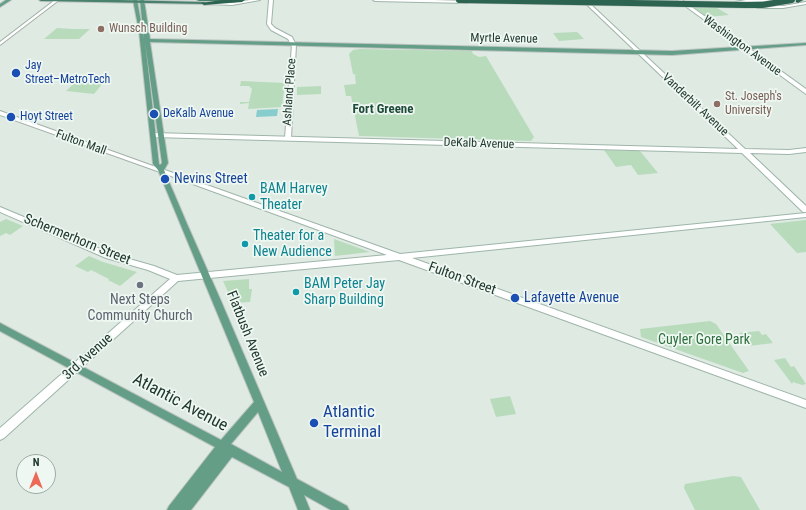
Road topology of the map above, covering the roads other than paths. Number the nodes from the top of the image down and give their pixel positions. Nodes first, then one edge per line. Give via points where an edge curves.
1 (9, 0) edge
2 (41, 0) edge
3 (58, 0) edge
4 (197, 0) edge
5 (224, 0) edge
6 (258, 0) edge
7 (376, 0) edge
8 (396, 0) edge
9 (459, 0) edge
10 (544, 0) edge
11 (608, 0) edge
12 (774, 0) edge
13 (782, 0) edge
14 (797, 0) edge
15 (136, 1) edge
16 (142, 1) edge
17 (180, 1) edge
18 (245, 1) edge
19 (680, 1) edge
20 (153, 2) junction
21 (271, 2) edge
22 (587, 2) edge
23 (806, 2) edge
24 (204, 3) joint
25 (763, 3) edge
26 (0, 6) edge
27 (687, 6) junction
28 (144, 8) junction
29 (145, 42) junction
30 (0, 44) edge
31 (806, 44) edge
32 (294, 45) junction
33 (745, 48) junction
34 (640, 52) junction
35 (806, 92) edge
36 (0, 113) edge
37 (153, 135) junction
38 (161, 136) junction
39 (288, 138) junction
40 (806, 150) edge
41 (744, 151) junction
42 (162, 171) junction
43 (0, 209) edge
44 (806, 210) edge
45 (806, 215) edge
46 (399, 257) junction
47 (205, 275) junction
48 (176, 278) junction
49 (0, 326) edge
50 (76, 367) junction
51 (259, 403) junction
52 (806, 404) edge
53 (0, 435) edge
54 (227, 448) junction
55 (292, 483) junction
56 (173, 510) edge
57 (184, 510) edge
58 (304, 510) edge
59 (343, 510) edge

1 - 26 main road
2 - 3 highway
3 - 15 highway
3 - 30 street
4 - 5 highway
4 - 17 highway
6 - 18 main road
7 - 8 main road
8 - 22 main road
9 - 25 highway, bridge
10 - 25 highway, bridge
11 - 19 main road
12 - 25 highway, bridge
13 - 25 highway, bridge
14 - 25 highway, bridge via 779,4
15 - 16 highway
15 - 29 main road
16 - 20 highway
16 - 28 main road
17 - 20 highway
17 - 24 highway
18 - 21 main road
18 - 24 highway
19 - 25 main road
19 - 27 main road, Washington Avenue
20 - 28 highway
21 - 32 main road via 268,20 270,27 290,38
22 - 27 main road
22 - 34 main road, Vanderbilt Avenue
23 - 25 main road
23 - 25 main road via 783,7
25 - 27 main road
27 - 33 main road, Washington Avenue
28 - 29 main road
29 - 32 main road, Myrtle Avenue
29 - 37 main road, Flatbush Avenue
29 - 38 main road
31 - 33 main road, Myrtle Avenue
32 - 34 main road, Myrtle Avenue
32 - 39 street, Ashland Place
33 - 34 main road, Myrtle Avenue
33 - 35 main road, Washington Avenue
34 - 41 main road, Vanderbilt Avenue
36 - 42 street, Fulton Mall
37 - 38 main road, DeKalb Avenue
37 - 42 main road, Flatbush Avenue via 156,164
38 - 39 main road, DeKalb Avenue
38 - 42 main road via 165,163
39 - 41 main road, DeKalb Avenue
40 - 41 main road, DeKalb Avenue
41 - 44 main road, Vanderbilt Avenue
42 - 46 main road, Fulton Street
42 - 47 main road, Flatbush Avenue
43 - 48 main road, Schermerhorn Street via 109,256
45 - 46 main road
46 - 47 main road
46 - 52 main road, Fulton Street
47 - 48 main road
47 - 51 main road, Flatbush Avenue
48 - 50 main road, 3rd Avenue
49 - 50 main road, Atlantic Avenue
50 - 53 main road, 3rd Avenue
50 - 54 main road, Atlantic Avenue
51 - 54 main road
51 - 55 main road, Flatbush Avenue
54 - 55 main road, Atlantic Avenue
54 - 56 main road
54 - 57 main road
55 - 58 main road, Flatbush Avenue
55 - 59 main road, Atlantic Avenue

